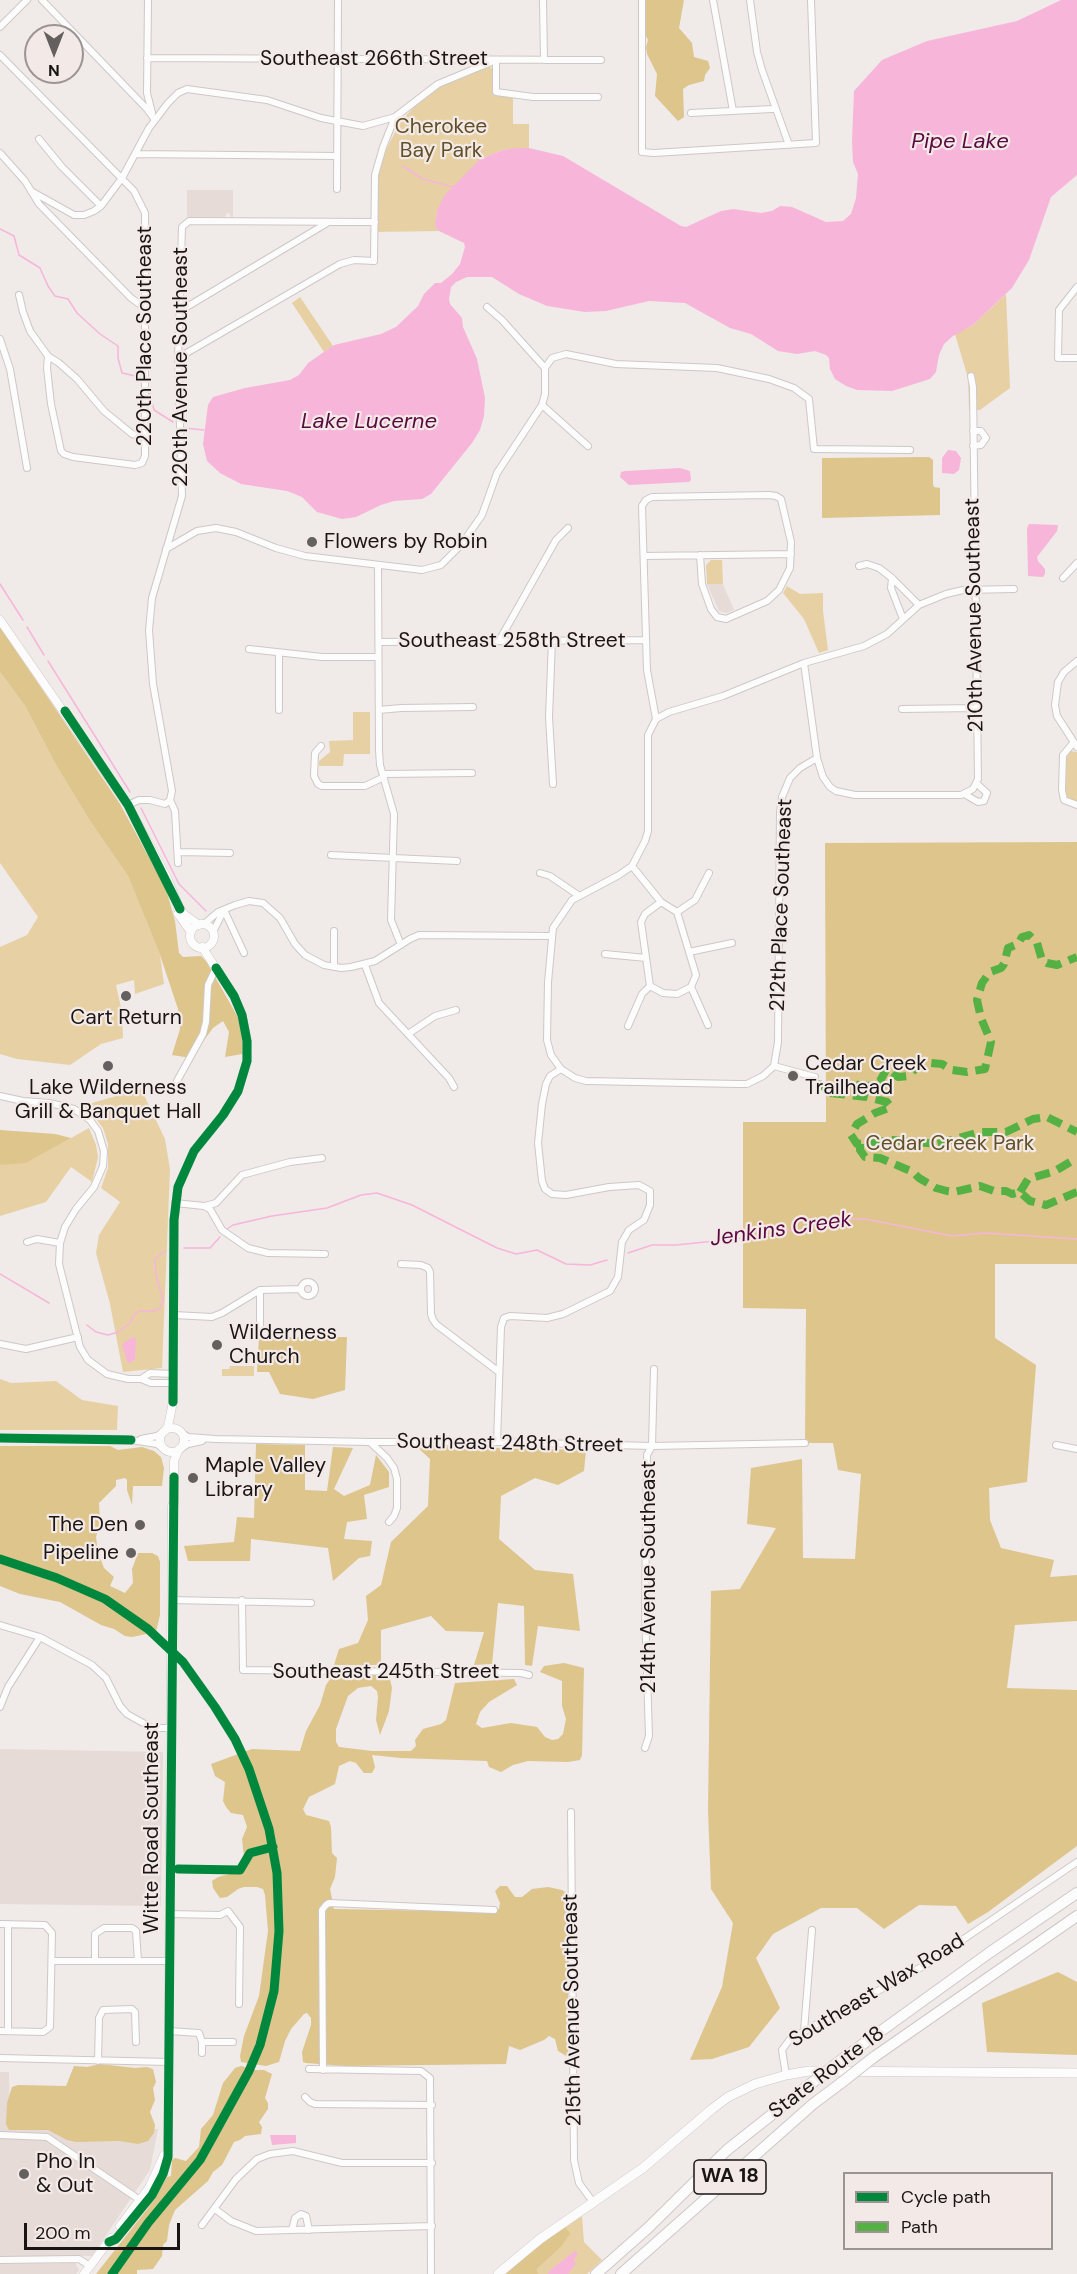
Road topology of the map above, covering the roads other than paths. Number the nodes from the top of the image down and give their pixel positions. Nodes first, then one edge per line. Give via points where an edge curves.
1 (27, 0) edge
2 (42, 0) edge
3 (148, 0) edge
4 (338, 0) edge
5 (543, 0) edge
6 (642, 0) edge
7 (713, 0) edge
8 (750, 0) edge
9 (812, 0) edge
10 (0, 27) edge
11 (0, 55) edge
12 (147, 58) junction
13 (337, 59) junction
14 (496, 60) junction
15 (544, 60) junction
16 (601, 60) dead end
17 (598, 97) dead end
18 (772, 109) dead end
19 (734, 111) junction
20 (691, 113) dead end
21 (395, 117) junction
22 (155, 120) junction
23 (337, 122) junction
24 (39, 139) dead end
25 (789, 145) junction
26 (0, 153) edge
27 (135, 154) junction
28 (337, 156) junction
29 (122, 178) junction
30 (337, 189) dead end
31 (31, 191) junction
32 (101, 206) junction
33 (375, 222) junction
34 (328, 223) junction
35 (1077, 287) edge
36 (19, 295) dead end
37 (487, 307) dead end
38 (145, 308) junction
39 (180, 311) junction
40 (0, 339) edge
41 (48, 356) junction
42 (178, 358) junction
43 (1077, 358) edge
44 (545, 368) junction
45 (971, 376) dead end
46 (542, 405) junction
47 (973, 430) junction
48 (145, 437) junction
49 (588, 446) dead end
50 (974, 446) junction
51 (910, 450) dead end
52 (27, 468) dead end
53 (568, 528) dead end
54 (165, 549) junction
55 (791, 554) junction
56 (645, 555) junction
57 (700, 555) junction
58 (1077, 563) edge
59 (378, 565) junction
60 (859, 566) dead end
61 (892, 578) junction
62 (1063, 578) dead end
63 (1014, 589) dead end
64 (974, 590) junction
65 (919, 605) junction
66 (903, 619) junction
67 (0, 620) edge
68 (552, 640) junction
69 (645, 640) junction
70 (499, 641) junction
71 (379, 642) junction
72 (249, 649) dead end
73 (279, 653) junction
74 (378, 657) junction
75 (1075, 662) edge
76 (804, 663) junction
77 (473, 707) dead end
78 (976, 708) junction
79 (902, 709) dead end
80 (279, 710) dead end
81 (379, 710) junction
82 (656, 719) junction
83 (1075, 744) edge
84 (321, 746) dead end
85 (817, 758) junction
86 (472, 773) dead end
87 (384, 775) junction
88 (553, 784) dead end
89 (975, 787) junction
90 (966, 795) junction
91 (170, 800) junction
92 (128, 805) junction
93 (1077, 805) edge
94 (178, 852) junction
95 (230, 853) dead end
96 (331, 855) dead end
97 (393, 858) junction
98 (457, 861) dead end
99 (178, 863) dead end
100 (632, 866) junction
101 (540, 873) dead end
102 (710, 873) dead end
103 (170, 889) junction
104 (578, 896) junction
105 (661, 902) junction
106 (224, 910) junction
107 (677, 912) junction
108 (202, 924) junction
109 (334, 931) dead end
110 (191, 932) junction
111 (213, 932) junction
112 (551, 936) junction
113 (732, 943) dead end
114 (210, 944) junction
115 (401, 945) junction
116 (202, 947) junction
117 (689, 952) junction
118 (244, 953) dead end
119 (604, 954) dead end
120 (646, 958) junction
121 (365, 965) junction
122 (215, 966) junction
123 (334, 967) junction
124 (650, 986) junction
125 (691, 987) junction
126 (456, 1010) dead end
127 (708, 1025) dead end
128 (628, 1026) dead end
129 (408, 1034) junction
130 (774, 1065) junction
131 (561, 1069) junction
132 (815, 1077) dead end
133 (177, 1081) dead end
134 (454, 1087) dead end
135 (0, 1096) edge
136 (322, 1158) dead end
137 (176, 1203) junction
138 (204, 1206) junction
139 (27, 1242) dead end
140 (60, 1243) junction
141 (325, 1254) dead end
142 (401, 1264) dead end
143 (301, 1289) dead end
144 (260, 1290) junction
145 (174, 1315) junction
146 (260, 1327) dead end
147 (78, 1338) junction
148 (0, 1344) edge
149 (654, 1369) dead end
150 (499, 1372) junction
151 (173, 1374) junction
152 (141, 1379) junction
153 (173, 1383) junction
154 (173, 1402) junction
155 (164, 1432) junction
156 (180, 1432) junction
157 (0, 1438) edge
158 (215, 1439) junction
159 (131, 1440) junction
160 (370, 1442) junction
161 (497, 1442) junction
162 (805, 1443) dead end
163 (1056, 1444) dead end
164 (652, 1446) junction
165 (164, 1449) junction
166 (179, 1449) junction
167 (1077, 1449) edge
168 (172, 1506) junction
169 (389, 1522) dead end
170 (171, 1600) junction
171 (242, 1600) junction
172 (311, 1603) dead end
173 (0, 1625) edge
174 (40, 1637) junction
175 (529, 1676) dead end
176 (0, 1707) edge
177 (171, 1728) junction
178 (645, 1748) dead end
179 (571, 1812) dead end
180 (1077, 1862) edge
181 (1077, 1893) edge
182 (494, 1910) dead end
183 (169, 1914) junction
184 (1077, 1916) edge
185 (0, 1924) edge
186 (8, 1924) junction
187 (812, 1930) dead end
188 (52, 1961) junction
189 (95, 1961) junction
190 (138, 1961) junction
191 (169, 1961) junction
192 (239, 2004) dead end
193 (0, 2031) edge
194 (8, 2031) junction
195 (169, 2031) junction
196 (804, 2031) junction
197 (136, 2042) dead end
198 (202, 2042) junction
199 (233, 2042) dead end
200 (202, 2053) dead end
201 (0, 2058) edge
202 (99, 2061) junction
203 (169, 2062) junction
204 (309, 2069) dead end
205 (323, 2070) junction
206 (1077, 2073) edge
207 (786, 2074) junction
208 (305, 2097) dead end
209 (432, 2105) junction
210 (0, 2135) edge
211 (166, 2151) junction
212 (432, 2163) junction
213 (140, 2200) junction
214 (593, 2202) junction
215 (215, 2208) junction
216 (127, 2226) junction
217 (202, 2226) dead end
218 (432, 2226) junction
219 (292, 2230) junction
220 (309, 2230) junction
221 (109, 2242) junction
222 (0, 2260) edge
223 (90, 2266) junction
224 (84, 2274) edge
225 (431, 2274) edge
226 (498, 2274) edge
227 (596, 2274) edge
228 (621, 2274) edge

1 - 10 street
2 - 22 street
3 - 12 street
4 - 13 street
5 - 15 street
6 - 25 street via 642,152
7 - 19 street
8 - 25 street via 759,61
9 - 25 street via 816,143
11 - 29 street
12 - 13 street, Southeast 266th Street
12 - 22 street via 147,93
13 - 14 street, Southeast 266th Street
13 - 23 street
14 - 15 street, Southeast 266th Street
14 - 17 street via 496,92 533,97
14 - 21 street via 438,84
15 - 16 street, Southeast 266th Street
18 - 19 street
19 - 20 street
21 - 23 street via 363,126
21 - 33 street via 375,175
22 - 23 street via 173,98 194,89 267,100
22 - 27 street
23 - 28 street
24 - 32 street
26 - 31 street
27 - 28 street
27 - 29 street
28 - 30 street
29 - 32 street
29 - 38 street, 220th Place Southeast via 138,195 146,217
31 - 32 street via 74,214 89,214
31 - 38 street via 39,204
33 - 34 street
33 - 42 street via 374,261 340,264
34 - 39 street
34 - 39 street, 220th Avenue Southeast via 189,221 181,231
35 - 43 street via 1059,310 1058,358
36 - 41 street via 30,331
37 - 44 street
38 - 48 street, 220th Place Southeast
39 - 42 street, 220th Avenue Southeast
40 - 52 street via 10,369
41 - 48 street via 77,379 104,411 132,434
41 - 48 street, 220th Place Southeast via 51,404 64,454 135,465 142,463 145,456
42 - 54 street, 220th Avenue Southeast via 182,496
44 - 46 street
44 - 51 street via 552,358 566,354 616,364 717,368 769,379 794,388 809,399 814,449
45 - 47 street, 210th Avenue Southeast
46 - 49 street
46 - 59 street via 497,473 482,515 447,561 422,570
47 - 50 street, 210th Avenue Southeast
47 - 50 street, 210th Avenue Southeast via 981,431 986,438 981,445
50 - 64 street, 210th Avenue Southeast
53 - 70 street via 556,540
54 - 59 street via 197,531 216,528 296,554
54 - 91 street, 220th Avenue Southeast via 152,598 149,640 172,791
55 - 56 street via 781,499 769,495 652,497 641,511
55 - 57 street
55 - 57 street via 788,575 774,595 760,606 726,619 717,617 711,609 702,584
56 - 57 street
56 - 69 street
58 - 62 street
59 - 71 street
60 - 61 street via 879,568
61 - 65 street
61 - 66 street via 891,588
63 - 64 street
64 - 65 street via 946,594
64 - 78 street, 210th Avenue Southeast
65 - 66 street
66 - 76 street via 872,642
67 - 92 street
68 - 69 street, Southeast 258th Street
68 - 70 street, Southeast 258th Street
68 - 88 street via 549,717
69 - 82 street
70 - 71 street, Southeast 258th Street
71 - 74 street
72 - 73 street, Southeast 258th Street
73 - 74 street, Southeast 258th Street
73 - 80 street
74 - 81 street
75 - 83 street via 1058,682 1055,705 1057,716
76 - 82 street
76 - 85 street
77 - 81 street
78 - 79 street
78 - 89 street, 210th Avenue Southeast
81 - 87 street via 379,750
82 - 100 street via 648,735 648,831
83 - 93 street via 1063,755 1062,797
84 - 87 street via 315,753 314,776 318,784 366,786
85 - 90 street via 826,782 843,793
85 - 130 street, 212th Place Southeast via 790,778 782,797 778,1042
86 - 87 street
87 - 97 street via 394,814
89 - 90 street
89 - 90 street via 986,790 986,799 978,802
91 - 92 street via 165,804 139,800
91 - 94 street, 220th Avenue Southeast via 175,811
92 - 103 street
94 - 95 street
94 - 99 street, 220th Avenue Southeast
96 - 97 street
97 - 98 street
97 - 115 street via 391,920
100 - 104 street
100 - 105 street
101 - 104 street
102 - 107 street via 695,900
103 - 108 street via 185,915
103 - 110 street via 176,910
104 - 112 street via 566,906
105 - 107 street
105 - 120 street via 641,922
106 - 108 street
106 - 111 street
106 - 118 street
106 - 123 street via 243,902 262,903 280,918 305,955
107 - 117 street
108 - 110 street
108 - 111 street
109 - 123 street
110 - 116 street via 193,942
111 - 114 street
112 - 115 street via 431,934 419,935
112 - 131 street via 547,1040
113 - 117 street
114 - 116 street
114 - 122 street
115 - 121 street
116 - 122 street
117 - 125 street via 696,975
119 - 120 street
120 - 124 street
121 - 123 street
121 - 129 street via 379,1004
122 - 133 street via 208,986 203,1035
122 - 137 street via 242,1015 247,1061 243,1080 231,1103 187,1163
124 - 125 street via 670,994
124 - 128 street via 642,994
125 - 127 street
126 - 129 street via 435,1016
129 - 134 street
130 - 131 street via 763,1076 738,1084 586,1081
130 - 132 street
131 - 150 street via 550,1076 543,1095 538,1143 545,1189 566,1195 639,1185 650,1191 650,1205 644,1220 629,1230 622,1242 618,1277 610,1291 563,1314 504,1318
135 - 140 street via 74,1108 98,1131 104,1151 99,1176 70,1218
136 - 138 street via 242,1175 216,1203
137 - 138 street
137 - 145 street
138 - 141 street via 222,1230 248,1248 268,1253
139 - 140 street via 37,1239
140 - 147 street via 59,1263
142 - 150 street via 428,1268 433,1320
143 - 144 street
144 - 145 street via 217,1316
144 - 146 street
145 - 151 street
147 - 148 street via 26,1349
147 - 152 street via 93,1366 121,1378
149 - 164 street, 214th Avenue Southeast
150 - 161 street
151 - 152 street via 150,1373
151 - 153 street
152 - 153 street
153 - 154 street
154 - 155 street
154 - 156 street
155 - 156 street via 173,1428
155 - 159 street via 153,1438
155 - 165 street via 160,1438
156 - 158 street, Southeast 248th Street via 188,1437
156 - 166 street via 183,1442
157 - 159 street
158 - 160 street, Southeast 248th Street
158 - 166 street, Southeast 248th Street
159 - 165 street
160 - 161 street, Southeast 248th Street
160 - 169 street via 387,1458 397,1479 397,1508
161 - 164 street, Southeast 248th Street
162 - 164 street, Southeast 248th Street
163 - 167 street
164 - 178 street, 214th Avenue Southeast via 647,1455 645,1610 649,1736
165 - 166 street
165 - 168 street, Witte Road Southeast via 170,1461
166 - 168 street, Witte Road Southeast via 174,1461
168 - 170 street, Witte Road Southeast
170 - 171 street
170 - 177 street, Witte Road Southeast
171 - 172 street
171 - 175 street, Southeast 245th Street via 243,1670
173 - 174 street
174 - 176 street
174 - 177 street via 92,1665 120,1706 135,1720 152,1728
177 - 183 street, Witte Road Southeast
179 - 214 street, 215th Avenue Southeast via 574,2160 579,2183
180 - 196 street, Southeast Wax Road via 927,1964
181 - 227 highway, State Route 18 / WA 18, bridge via 845,2057 727,2150
182 - 205 street via 326,1905 322,1910
183 - 191 street, Witte Road Southeast
183 - 192 street via 220,1915 228,1911 240,1927
184 - 228 highway, State Route 18 / WA 18, bridge via 813,2104
185 - 186 street
186 - 188 street via 49,1928
186 - 194 street
187 - 196 street
188 - 189 street
188 - 194 street via 51,2024 46,2031
189 - 190 street
189 - 190 street via 98,1930 132,1928 136,1931
190 - 191 street
191 - 195 street, Witte Road Southeast
193 - 194 street
195 - 198 street via 199,2032
195 - 203 street, Witte Road Southeast
196 - 207 street, Southeast Wax Road via 783,2046
197 - 202 street via 132,2009 103,2010 99,2018
198 - 199 street
198 - 200 street
201 - 202 street
202 - 203 street
203 - 211 street, Witte Road Southeast
204 - 205 street
205 - 209 street via 421,2072 430,2078
206 - 207 main road
207 - 214 main road, Southeast Wax Road via 728,2097 643,2168
208 - 209 street via 315,2104
209 - 212 street
210 - 213 street via 41,2135 52,2139
211 - 213 street, Witte Road Southeast via 153,2182
211 - 216 street, Witte Road Southeast via 166,2165 158,2184
212 - 215 street via 342,2163 293,2151 270,2154 248,2167
212 - 218 street
213 - 216 street
213 - 221 street, Witte Road Southeast
214 - 226 main road, Southeast Wax Road
215 - 217 street
215 - 219 street via 256,2231
216 - 221 street, Witte Road Southeast
218 - 220 street
218 - 225 street
219 - 220 street
219 - 220 street via 295,2218 301,2214 306,2216
221 - 223 street, Witte Road Southeast
222 - 223 street via 79,2259
223 - 224 street, Witte Road Southeast

